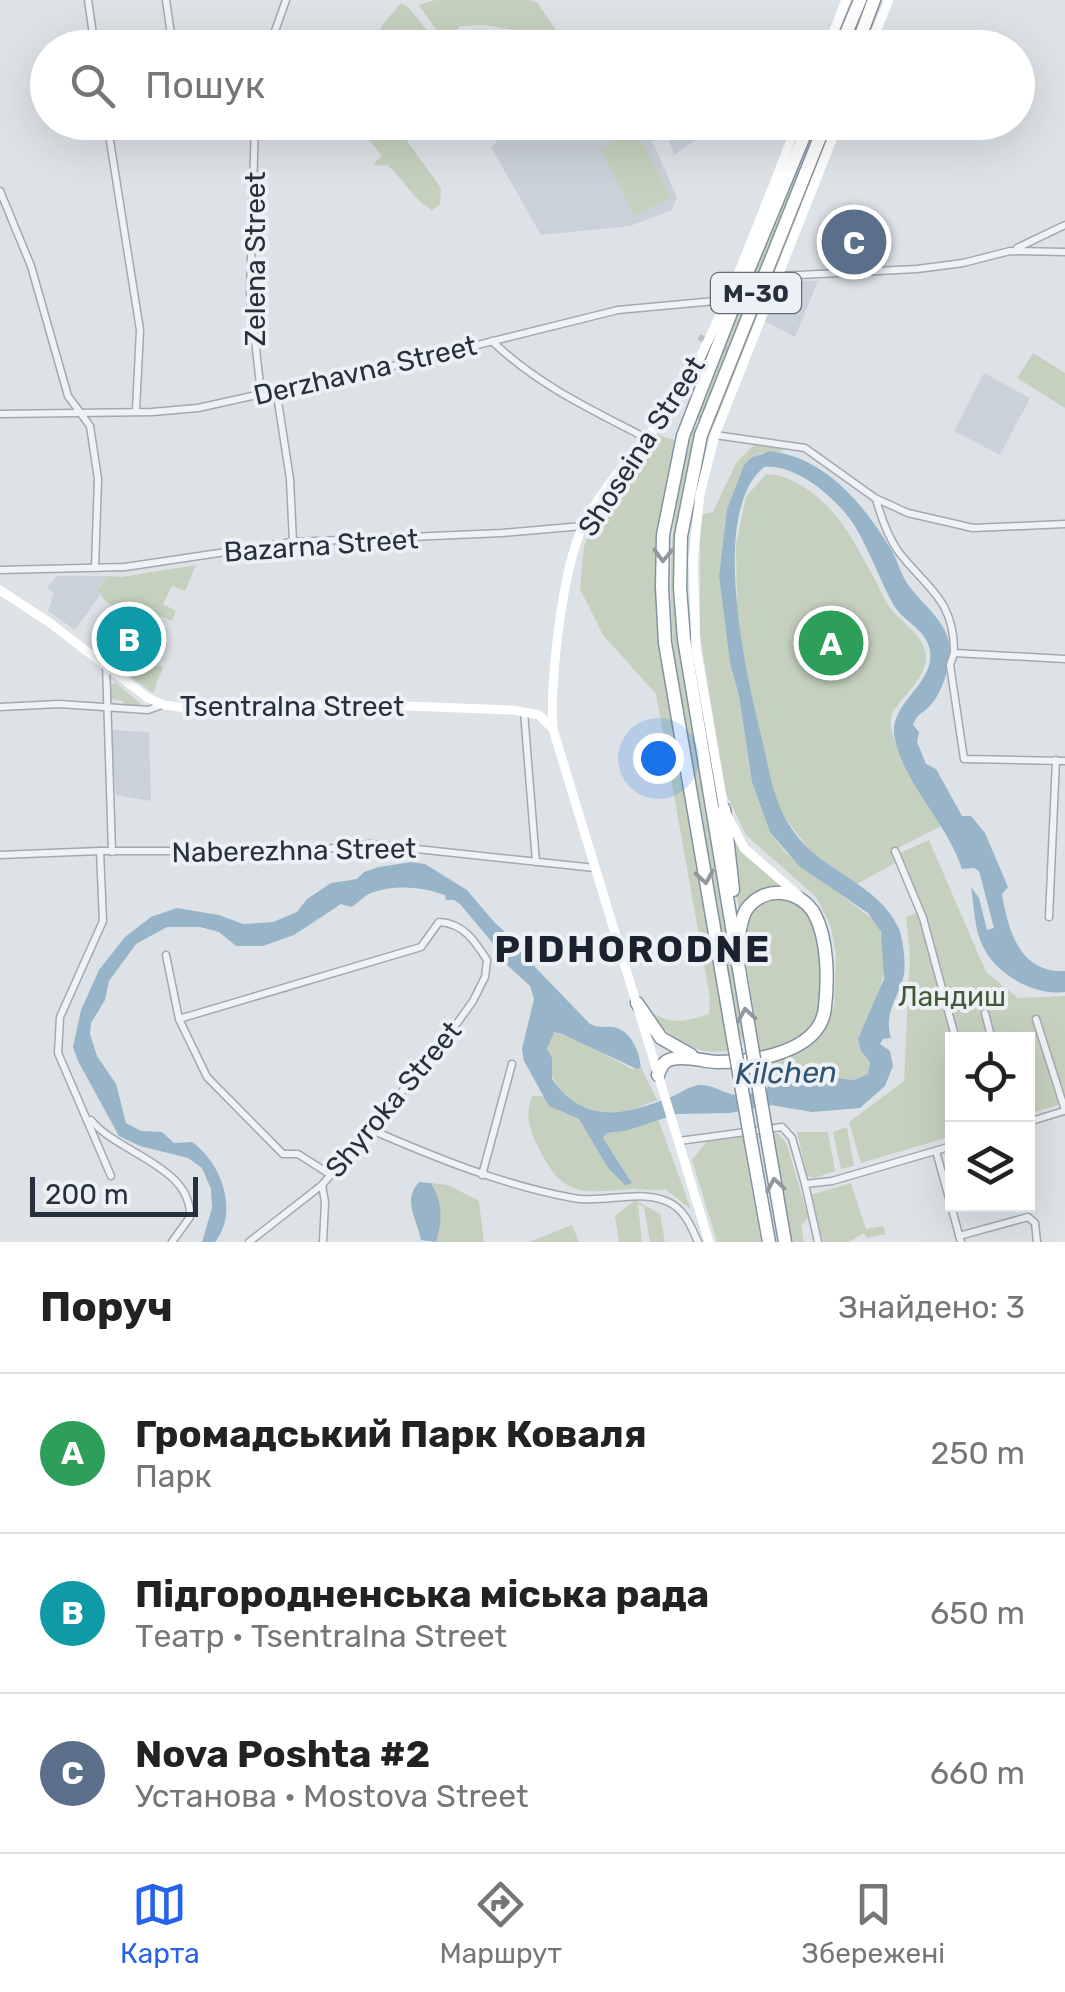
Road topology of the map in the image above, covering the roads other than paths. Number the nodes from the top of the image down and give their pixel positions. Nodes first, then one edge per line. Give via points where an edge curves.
1 (88, 0) edge
2 (166, 0) edge
3 (286, 0) edge
4 (846, 0) edge
5 (860, 0) edge
6 (874, 0) edge
7 (889, 0) edge
8 (92, 30) edge
9 (171, 30) edge
10 (275, 30) edge
11 (834, 30) edge
12 (848, 30) edge
13 (863, 30) edge
14 (877, 30) edge
15 (110, 140) edge
16 (254, 140) edge
17 (791, 140) edge
18 (803, 140) edge
19 (819, 140) edge
20 (832, 140) edge
21 (0, 191) edge
22 (1065, 225) edge
23 (1056, 232) junction
24 (1010, 251) junction
25 (1048, 251) junction
26 (1065, 252) edge
27 (778, 276) junction
28 (727, 300) junction
29 (491, 340) junction
30 (261, 394) junction
31 (277, 396) junction
32 (136, 410) junction
33 (78, 412) junction
34 (0, 414) edge
35 (715, 435) junction
36 (646, 438) junction
37 (875, 498) junction
38 (1065, 524) edge
39 (583, 526) junction
40 (292, 542) junction
41 (95, 568) junction
42 (0, 570) edge
43 (0, 590) edge
44 (954, 652) junction
45 (1065, 659) edge
46 (106, 664) junction
47 (164, 705) junction
48 (0, 707) edge
49 (107, 710) junction
50 (524, 712) junction
51 (552, 730) junction
52 (1061, 760) edge
53 (724, 809) junction
54 (100, 851) junction
55 (895, 851) dead end
56 (112, 852) junction
57 (0, 855) edge
58 (536, 862) junction
59 (595, 868) junction
60 (805, 902) junction
61 (1049, 917) dead end
62 (738, 940) junction
63 (166, 955) dead end
64 (740, 982) junction
65 (637, 1003) junction
66 (984, 1013) dead end
67 (179, 1018) junction
68 (1036, 1019) dead end
69 (954, 1032) edge
70 (990, 1032) edge
71 (708, 1061) junction
72 (512, 1064) dead end
73 (660, 1080) junction
74 (1065, 1110) edge
75 (84, 1111) junction
76 (1035, 1120) edge
77 (368, 1128) junction
78 (678, 1141) junction
79 (945, 1149) edge
80 (936, 1152) junction
81 (331, 1175) junction
82 (482, 1175) junction
83 (110, 1176) dead end
84 (805, 1184) junction
85 (322, 1185) junction
86 (960, 1239) edge
87 (172, 1242) edge
88 (249, 1242) edge
89 (323, 1242) edge
90 (698, 1242) edge
91 (709, 1242) edge
92 (769, 1242) edge
93 (785, 1242) edge
94 (818, 1242) edge
95 (1037, 1242) edge

1 - 8 street
2 - 9 street
3 - 10 street
4 - 11 street
5 - 12 highway
6 - 13 highway
7 - 14 street
15 - 32 street via 140,330
16 - 30 street, Zelena Street via 250,294
17 - 28 street, Shoseina Street
18 -> 92 highway, М-30, bridge via 688,421 673,476 662,587 665,644
19 - 64 highway, М-30 via 709,413 682,525 684,639
20 - 27 street, Shoseina Street
21 - 33 street
22 - 23 street
23 - 24 street
23 - 25 street
24 - 25 street
24 - 27 street via 916,269
25 - 26 street
27 - 35 street, Shoseina Street
28 - 29 street, Derzhavna Street via 618,310
28 - 36 street, Shoseina Street via 680,393
29 - 31 street, Derzhavna Street
29 - 36 street via 558,391
30 - 31 street, Derzhavna Street
30 - 32 street, Derzhavna Street via 198,408
31 - 40 street
32 - 33 street, Derzhavna Street
33 - 34 street, Derzhavna Street
33 - 41 street via 90,426 98,479
35 - 37 street via 805,448
35 - 53 street, Shoseina Street via 700,494 693,590 696,648
36 - 39 street, Shoseina Street
37 - 38 street via 973,528
37 - 44 street via 891,540 942,601
39 - 40 street, Bazarna Street
39 - 51 street, Shoseina Street via 561,623
40 - 41 street, Bazarna Street
41 - 42 street, Bazarna Street
43 - 46 street, Tsentralna Street
44 - 45 street
44 - 52 street via 950,665 964,760
46 - 47 street, Tsentralna Street
46 - 49 street
47 - 49 street
47 - 50 street, Tsentralna Street
48 - 49 street
49 - 56 street
50 - 51 street via 539,714
50 - 58 street
51 - 59 street, Shoseina Street
52 - 61 street
53 - 60 street, Shoseina Street via 744,848
53 - 62 highway
54 - 56 street, Naberezhna Street
54 - 57 street, Naberezhna Street
54 - 75 street via 103,920 58,1027 61,1064
55 - 69 street via 923,918
56 - 58 street, Naberezhna Street via 307,851 370,844
58 - 59 street, Naberezhna Street
59 - 65 street, Shoseina Street
60 - 62 highway via 782,892 759,898 742,917
60 - 71 highway via 822,938 820,1025 780,1052
62 - 64 highway
63 - 67 street
93 -> 64 highway, М-30, bridge
65 - 71 highway via 661,1038
65 - 73 street, Shoseina Street
66 - 70 street
67 - 77 street, Shyroka Street via 421,947 439,922 451,923 486,960 486,976 440,1046
67 - 81 street via 207,1077 283,1154 298,1154
68 - 74 street
71 - 73 highway via 670,1060
72 - 82 street
73 - 78 street, Shoseina Street
74 - 76 street
75 - 83 street
75 - 87 street via 101,1132 152,1160 184,1193 190,1218
77 - 81 street, Shyroka Street
77 - 82 street
78 - 84 street via 782,1127 792,1138
78 - 91 street, Shoseina Street
79 - 80 street
80 - 84 street
80 - 86 street
81 - 85 street, Shyroka Street
82 - 90 street via 577,1199 640,1196 669,1202
84 - 94 street
85 - 88 street
85 - 89 street, Shyroka Street
86 - 95 street via 1028,1218

